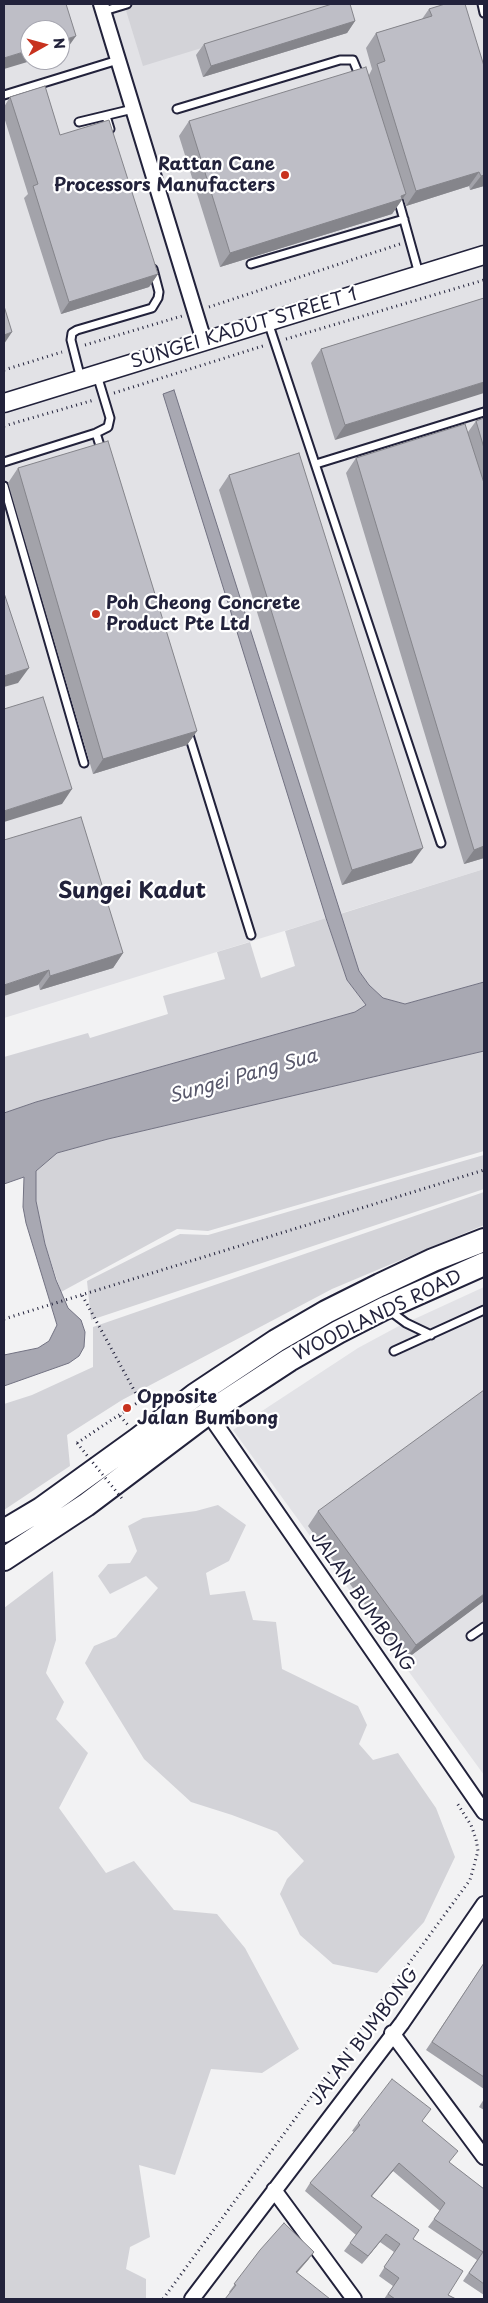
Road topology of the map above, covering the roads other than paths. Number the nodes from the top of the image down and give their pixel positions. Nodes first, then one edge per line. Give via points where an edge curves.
1 (127, 4) edge
2 (482, 4) edge
3 (102, 7) edge
4 (484, 12) edge
5 (118, 60) junction
6 (362, 84) edge
7 (4, 95) edge
8 (133, 109) junction
9 (177, 110) dead end
10 (106, 116) junction
11 (79, 122) dead end
12 (112, 134) edge
13 (393, 182) edge
14 (404, 219) junction
15 (484, 254) edge
16 (149, 257) edge
17 (251, 264) dead end
18 (419, 274) junction
19 (268, 321) junction
20 (204, 341) junction
21 (89, 377) junction
22 (4, 403) edge
23 (484, 412) edge
24 (456, 421) junction
25 (458, 430) edge
26 (96, 433) junction
27 (105, 461) edge
28 (4, 462) edge
29 (316, 464) junction
30 (4, 486) edge
31 (187, 727) edge
32 (84, 763) dead end
33 (441, 843) dead end
34 (251, 935) dead end
35 (484, 1240) edge
36 (484, 1264) edge
37 (385, 1308) junction
38 (484, 1310) edge
39 (431, 1335) junction
40 (394, 1351) dead end
41 (208, 1413) junction
42 (4, 1531) edge
43 (4, 1559) edge
44 (484, 1627) edge
45 (471, 1636) dead end
46 (484, 1812) edge
47 (484, 1904) edge
48 (392, 2033) junction
49 (484, 2157) edge
50 (274, 2190) junction
51 (192, 2299) edge
52 (354, 2299) edge

1 - 3 lane
2 - 4 lane
3 - 5 street
5 - 7 lane
5 - 8 street
6 - 9 lane via 353,60 340,60
8 - 10 lane
8 - 20 street
10 - 11 lane
10 - 12 lane
13 - 14 lane
14 - 17 lane
14 - 18 lane
15 - 18 street, SUNGEI KADUT STREET 1
16 - 21 lane via 159,292 152,308 72,333 71,340
18 - 19 street, SUNGEI KADUT STREET 1
19 - 20 street, SUNGEI KADUT STREET 1
19 - 29 lane
20 - 21 street, SUNGEI KADUT STREET 1
21 - 22 street, SUNGEI KADUT STREET 1
21 - 26 lane via 104,397 110,423
23 - 24 lane
24 - 25 lane
24 - 29 lane
26 - 27 lane
26 - 28 lane
29 - 33 lane
30 - 32 lane
31 - 34 lane
35 - 42 main road, WOODLANDS ROAD via 380,1285 276,1341 195,1395 41,1509
36 - 37 main road, WOODLANDS ROAD
37 - 39 lane
37 - 41 main road, WOODLANDS ROAD via 289,1360
38 - 39 lane
39 - 40 lane
41 - 43 main road, WOODLANDS ROAD via 86,1505
41 - 46 street, JALAN BUMBONG
44 - 45 lane
47 - 48 street, JALAN BUMBONG
48 - 49 street
48 - 50 street, JALAN BUMBONG
50 - 51 street, JALAN BUMBONG
50 - 52 street

